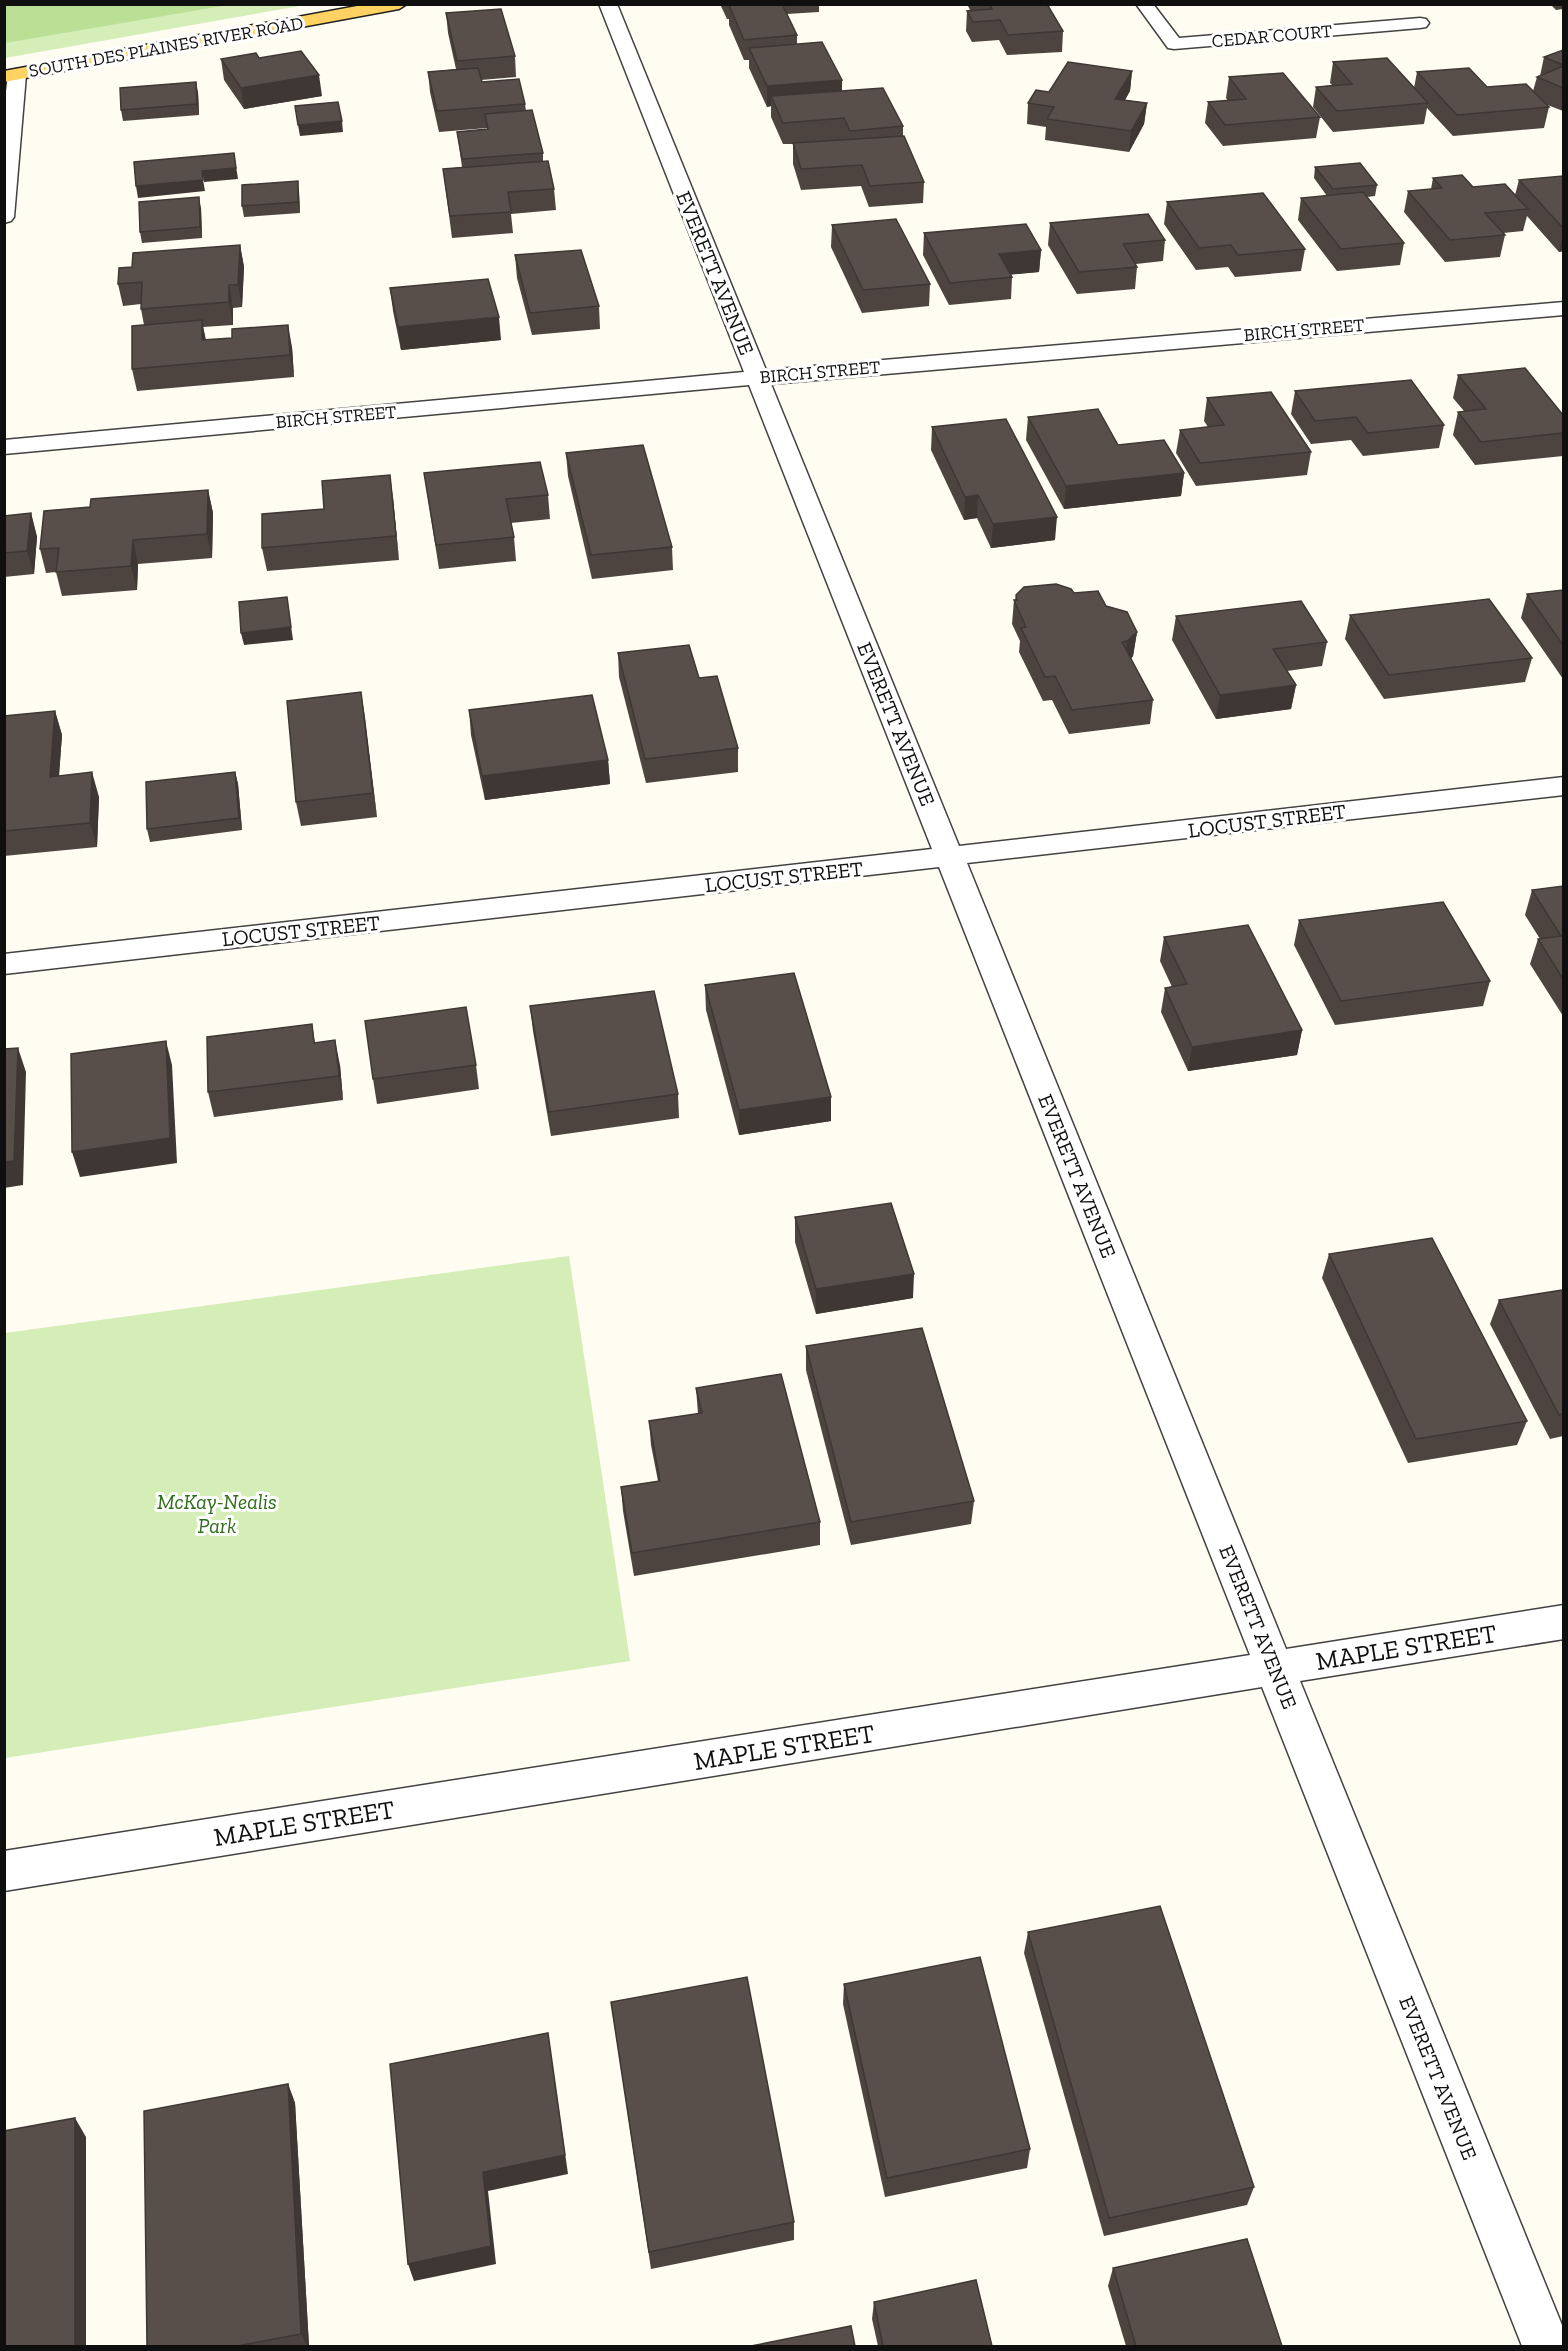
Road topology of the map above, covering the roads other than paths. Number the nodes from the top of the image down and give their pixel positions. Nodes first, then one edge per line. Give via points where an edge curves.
1 (399, 4) edge
2 (608, 4) edge
3 (1144, 4) edge
4 (1420, 23) dead end
5 (11, 76) edge
6 (4, 217) edge
7 (1563, 308) edge
8 (757, 378) junction
9 (4, 447) edge
10 (1563, 786) edge
11 (950, 858) junction
12 (4, 964) edge
13 (1563, 1622) edge
14 (1274, 1668) junction
15 (4, 1871) edge
16 (1546, 2346) edge

1 - 5 main road, SOUTH DES PLAINES RIVER ROAD
2 - 8 street, EVERETT AVENUE
3 - 4 street, CEDAR COURT via 1174,44
5 - 6 street
7 - 8 street, BIRCH STREET
8 - 9 street, BIRCH STREET
8 - 11 street, EVERETT AVENUE
10 - 11 street, LOCUST STREET
11 - 12 street, LOCUST STREET
11 - 14 street, EVERETT AVENUE
13 - 14 street, MAPLE STREET
14 - 15 street, MAPLE STREET
14 - 16 street, EVERETT AVENUE

